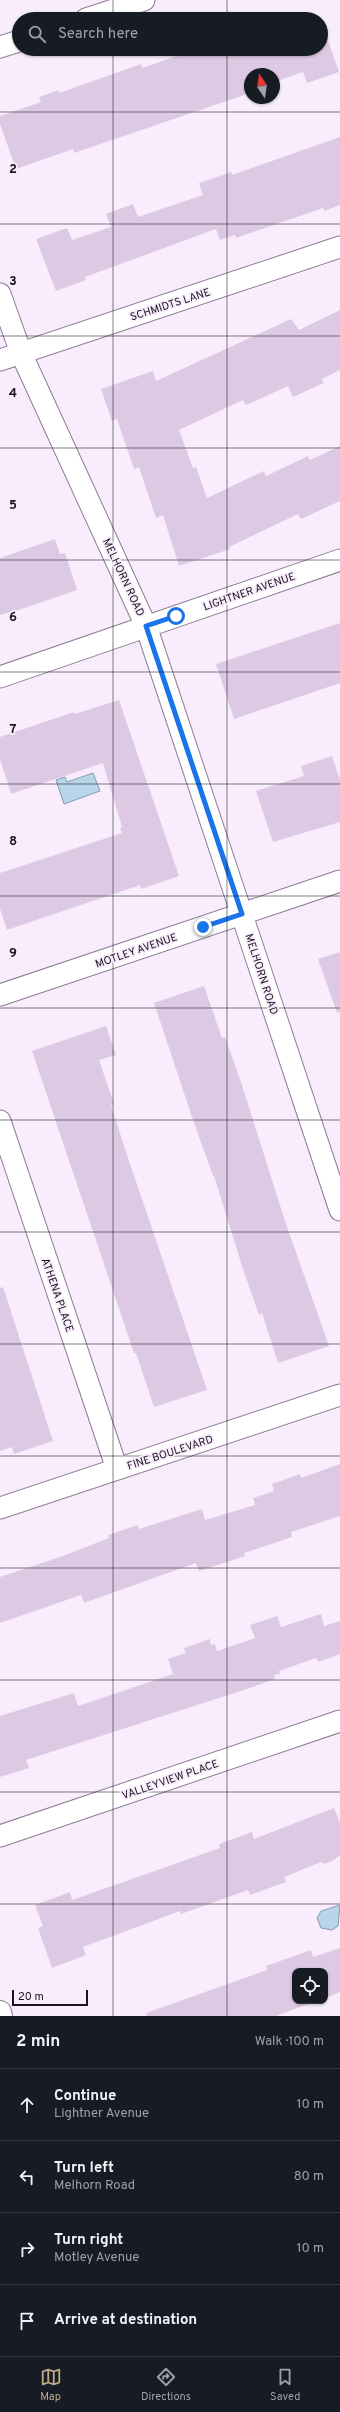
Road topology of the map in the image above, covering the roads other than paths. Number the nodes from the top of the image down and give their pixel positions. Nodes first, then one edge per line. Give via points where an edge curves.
1 (144, 0) edge
2 (107, 12) edge
3 (12, 43) edge
4 (0, 47) edge
5 (340, 247) edge
6 (0, 294) edge
7 (21, 354) junction
8 (0, 360) edge
9 (340, 560) edge
10 (146, 626) junction
11 (0, 677) edge
12 (340, 881) edge
13 (242, 914) junction
14 (0, 995) edge
15 (0, 1121) edge
16 (340, 1210) edge
17 (340, 1395) edge
18 (117, 1469) junction
19 (0, 1508) edge
20 (340, 1721) edge
21 (0, 1836) edge
22 (0, 2012) edge
23 (1, 2016) edge

1 - 2 street
3 - 4 street
5 - 7 street, SCHMIDTS LANE
6 - 7 street, MELHORN ROAD
7 - 8 street, SCHMIDTS LANE
7 - 10 street, MELHORN ROAD
9 - 10 street, LIGHTNER AVENUE
10 - 11 street, LIGHTNER AVENUE
10 - 13 street, MELHORN ROAD
12 - 13 street, MOTLEY AVENUE
13 - 14 street, MOTLEY AVENUE
13 - 16 street, MELHORN ROAD
15 - 18 street, ATHENA PLACE
17 - 18 street, FINE BOULEVARD
18 - 19 street, FINE BOULEVARD
20 - 21 street, VALLEYVIEW PLACE
22 - 23 street

